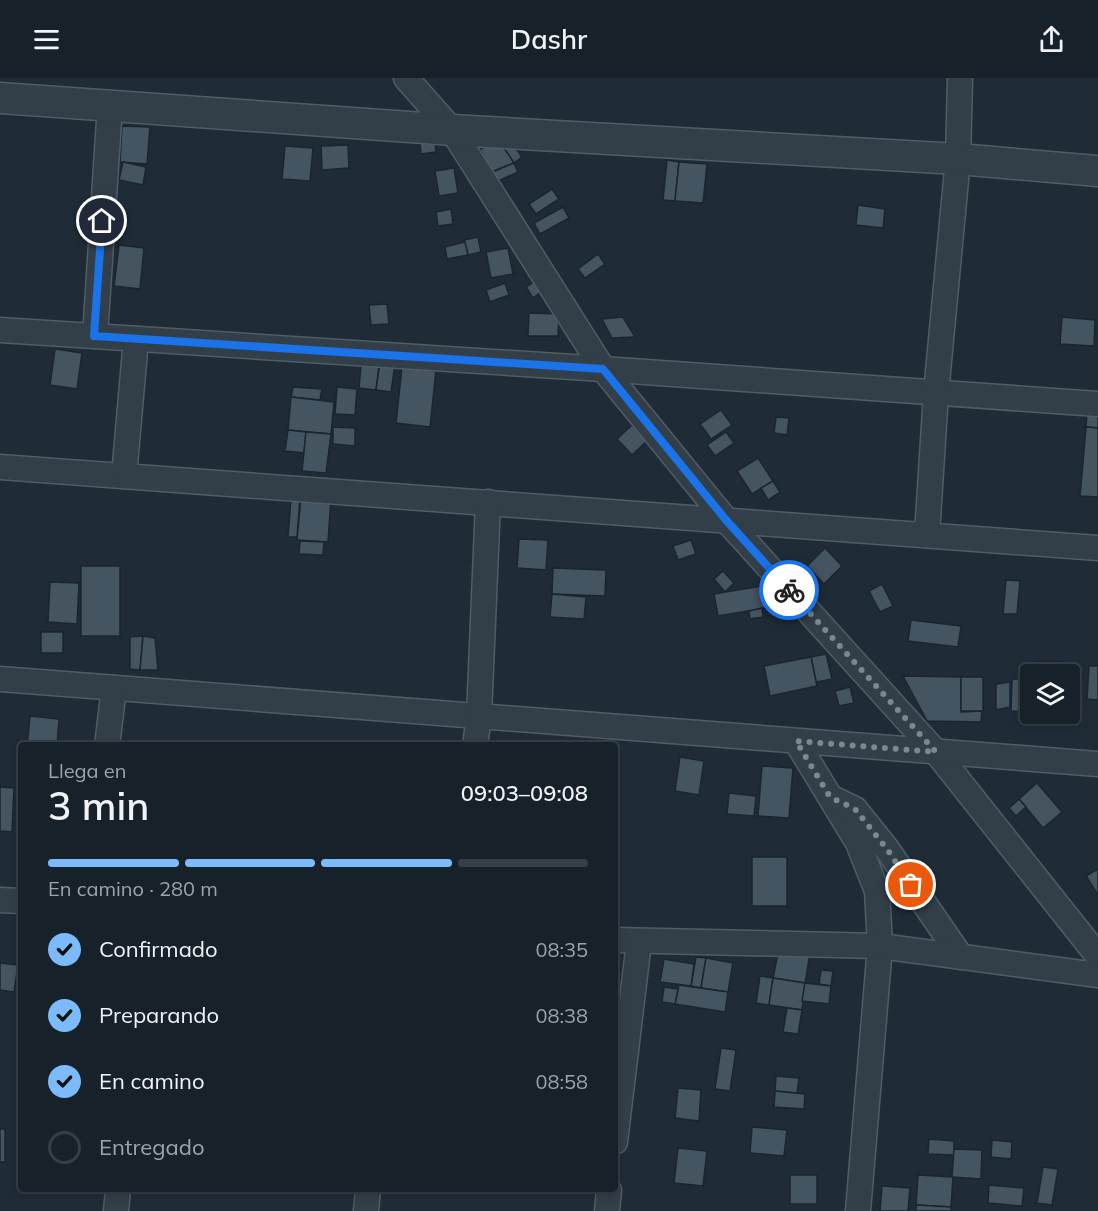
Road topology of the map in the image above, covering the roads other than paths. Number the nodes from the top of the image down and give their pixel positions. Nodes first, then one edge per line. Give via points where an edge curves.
1 (406, 78) edge
2 (960, 78) edge
3 (0, 98) edge
4 (110, 105) junction
5 (452, 130) junction
6 (958, 159) junction
7 (1098, 171) edge
8 (0, 330) edge
9 (94, 336) junction
10 (136, 339) junction
11 (603, 369) junction
12 (936, 393) junction
13 (1098, 404) edge
14 (0, 467) edge
15 (124, 476) junction
16 (488, 502) junction
17 (726, 520) junction
18 (927, 535) junction
19 (1098, 548) edge
20 (0, 679) edge
21 (114, 688) junction
22 (479, 716) junction
23 (796, 741) junction
24 (107, 742) edge
25 (476, 742) edge
26 (936, 752) junction
27 (1098, 764) edge
28 (830, 797) junction
29 (0, 900) edge
30 (18, 901) edge
31 (618, 940) edge
32 (639, 942) junction
33 (880, 946) junction
34 (1098, 956) edge
35 (961, 957) junction
36 (1098, 975) edge
37 (618, 1117) edge
38 (118, 1192) edge
39 (368, 1192) edge
40 (609, 1192) edge
41 (116, 1211) edge
42 (366, 1211) edge
43 (607, 1211) edge
44 (858, 1211) edge

1 - 5 street
2 - 6 street
3 - 4 street
4 - 5 street
4 - 9 street
5 - 6 street
5 - 11 street
6 - 7 street
6 - 12 street
8 - 9 street
9 - 10 street
10 - 11 street
10 - 15 street
11 - 12 street
11 - 17 street
12 - 13 street
12 - 18 street
14 - 15 street
15 - 16 street
16 - 17 street
16 - 22 street
17 - 18 street
17 - 26 street
18 - 19 street
20 - 21 street
21 - 22 street
21 - 24 street
22 - 23 street
22 - 25 street
23 - 26 street
23 - 28 street
26 - 27 street
26 - 34 street
28 - 33 street via 858,843 877,891
28 - 35 street via 855,809
29 - 30 street
31 - 32 street
32 - 33 street
32 - 37 street
33 - 35 street
33 - 44 street
35 - 36 street
38 - 41 street
39 - 42 street
40 - 43 street

